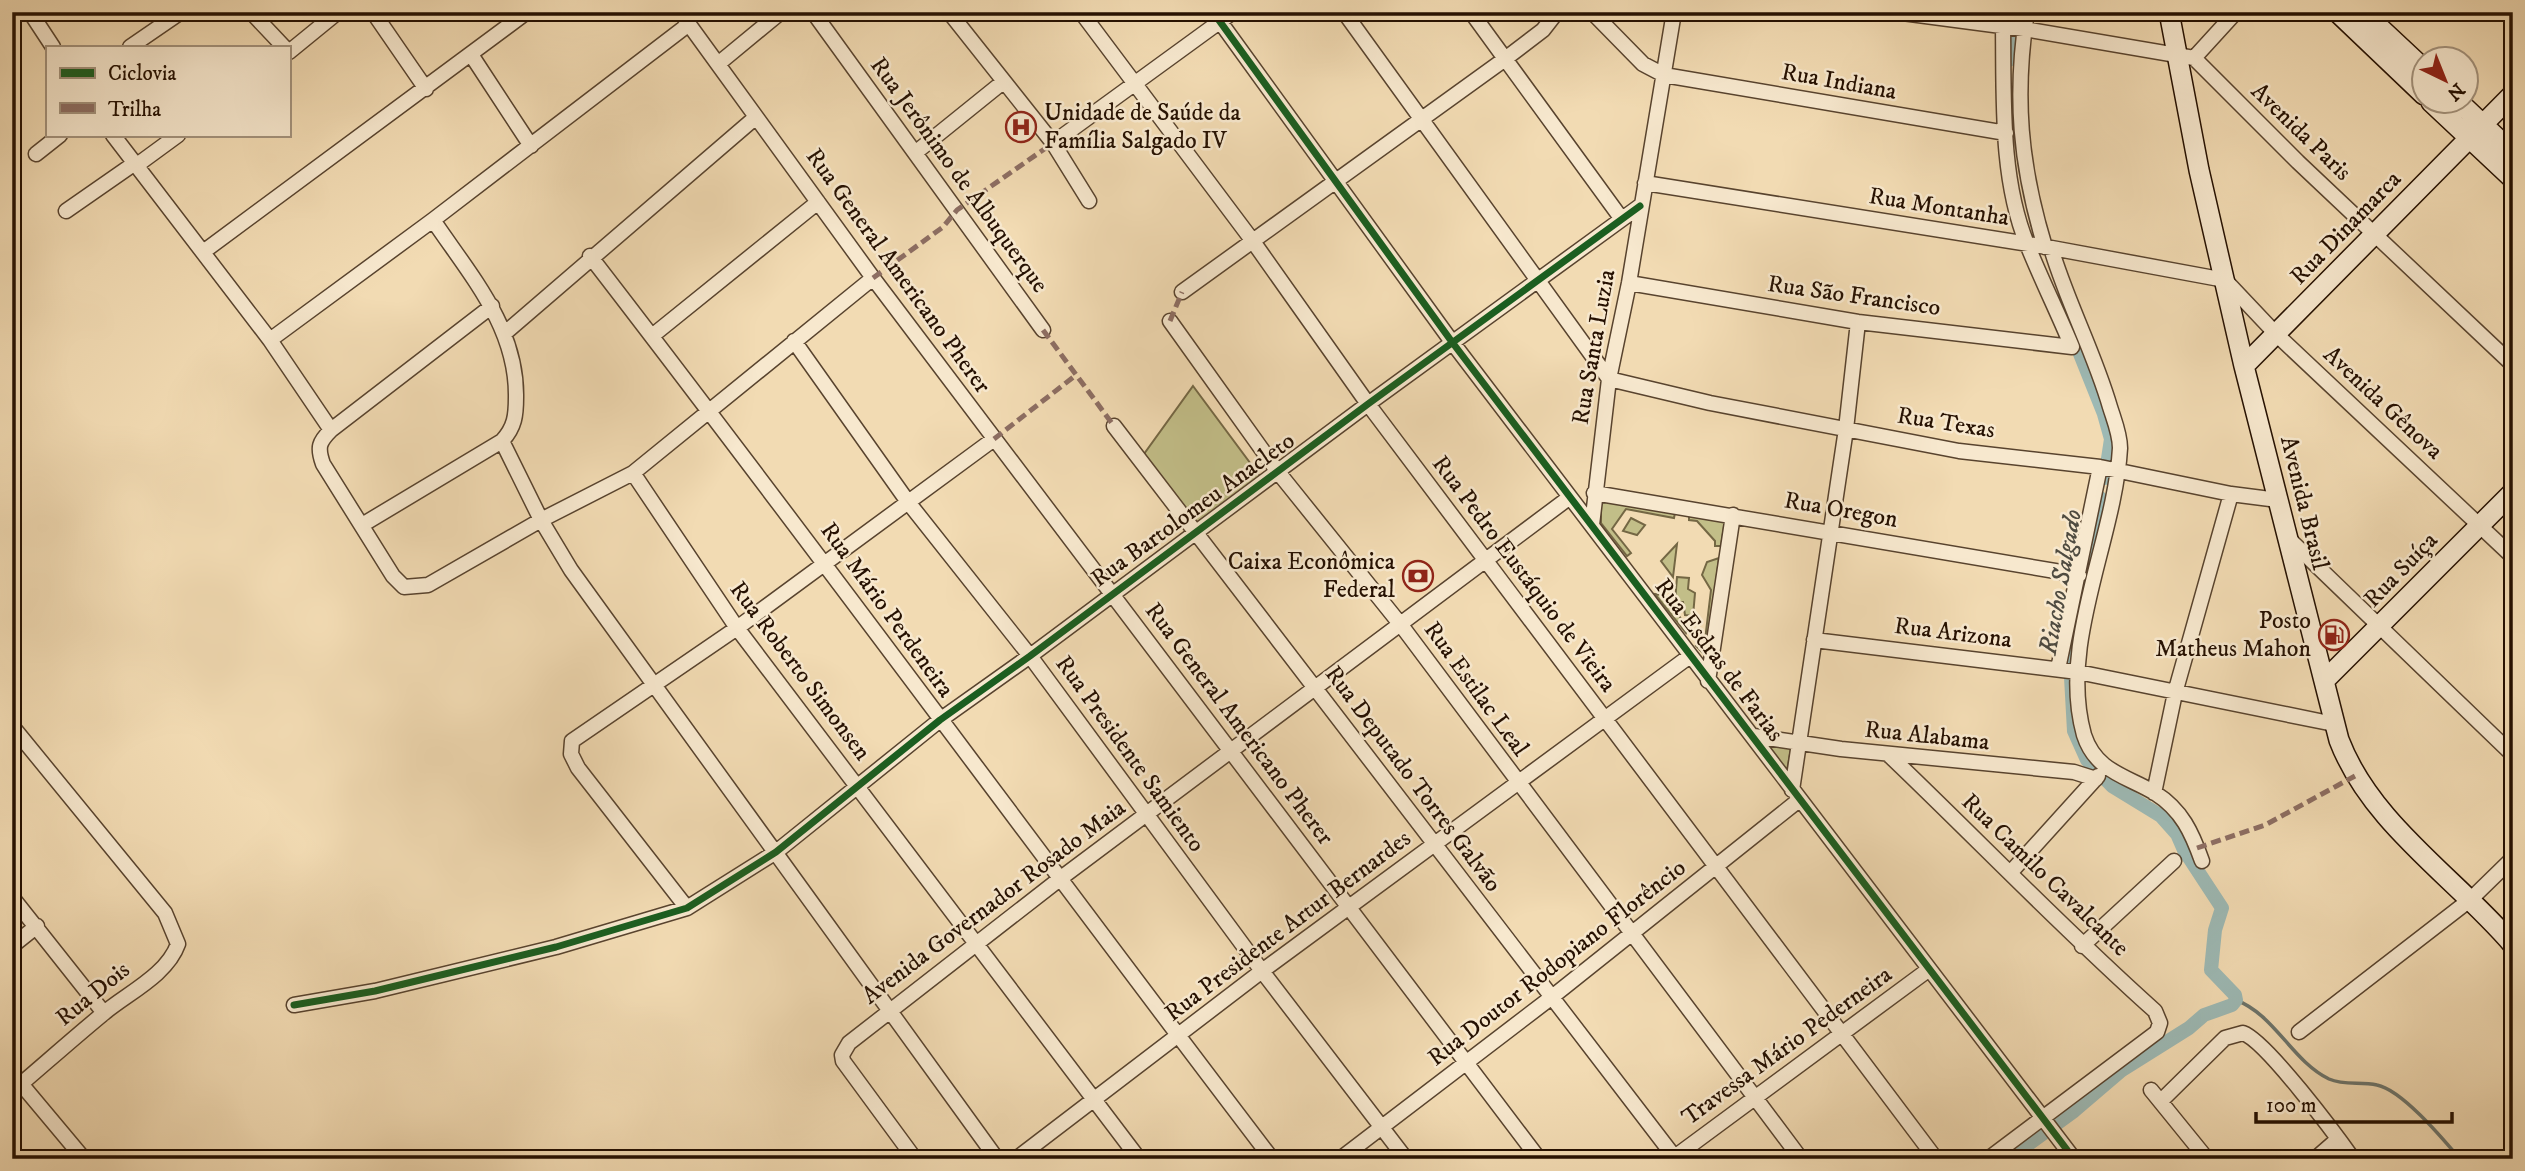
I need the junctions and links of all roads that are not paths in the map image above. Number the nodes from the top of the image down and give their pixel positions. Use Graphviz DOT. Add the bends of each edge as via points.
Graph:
graph roads {
  1 [pos="30,12"];
  2 [pos="181,12"];
  3 [pos="251,12"];
  4 [pos="338,12"];
  5 [pos="373,12"];
  6 [pos="527,12"];
  7 [pos="781,12"];
  8 [pos="813,12"];
  9 [pos="948,12"];
  10 [pos="1082,12"];
  11 [pos="1233,12"];
  12 [pos="1345,12"];
  13 [pos="1471,12"];
  14 [pos="1557,12"];
  15 [pos="1592,12"];
  16 [pos="1674,12"];
  17 [pos="1895,12"];
  18 [pos="2026,12"];
  19 [pos="2169,12"];
  20 [pos="2236,12"];
  21 [pos="2337,12"];
  22 [pos="2363,12"];
  23 [pos="1217,17"];
  24 [pos="684,18"];
  25 [pos="2014,28"];
  26 [pos="52,46"];
  27 [pos="131,46"];
  28 [pos="283,46"];
  29 [pos="290,51"];
  30 [pos="472,56"];
  31 [pos="2185,56"];
  32 [pos="2410,56"];
  33 [pos="1505,59"];
  34 [pos="718,64"];
  35 [pos="1664,75"];
  36 [pos="1003,82"];
  37 [pos="2410,82"];
  38 [pos="1136,85"];
  39 [pos="426,89"];
  40 [pos="2513,94"];
  41 [pos="2453,116"];
  42 [pos="2467,116"];
  43 [pos="756,117"];
  44 [pos="1423,118"];
  45 [pos="2475,130"];
  46 [pos="2006,133"];
  47 [pos="59,136"];
  48 [pos="114,136"];
  49 [pos="177,136"];
  50 [pos="1053,143"];
  51 [pos="531,146"];
  52 [pos="915,153"];
  53 [pos="2513,153"];
  54 [pos="37,154"];
  55 [pos="136,164"];
  56 [pos="2513,179"];
  57 [pos="1336,183"];
  58 [pos="1645,183"];
  59 [pos="1089,201"];
  60 [pos="818,202"];
  61 [pos="1640,206"];
  62 [pos="66,211"];
  63 [pos="1622,218"];
  64 [pos="433,220"];
  65 [pos="2373,233"];
  66 [pos="1252,240"];
  67 [pos="2039,246"];
  68 [pos="203,253"];
  69 [pos="590,256"];
  70 [pos="873,278"];
  71 [pos="1537,280"];
  72 [pos="2225,280"];
  73 [pos="1629,283"];
  74 [pos="1182,292"];
  75 [pos="492,306"];
  76 [pos="1170,321"];
  77 [pos="1858,322"];
  78 [pos="1043,330"];
  79 [pos="505,332"];
  80 [pos="2277,335"];
  81 [pos="652,336"];
  82 [pos="270,340"];
  83 [pos="794,341"];
  84 [pos="1452,342"];
  85 [pos="2513,365"];
  86 [pos="2244,366"];
  87 [pos="1609,379"];
  88 [pos="1368,404"];
  89 [pos="707,412"];
  90 [pos="1114,426"];
  91 [pos="1846,429"];
  92 [pos="331,430"];
  93 [pos="994,439"];
  94 [pos="502,440"];
  95 [pos="2101,467"];
  96 [pos="2117,470"];
  97 [pos="1279,472"];
  98 [pos="633,473"];
  99 [pos="2513,492"];
  100 [pos="1594,493"];
  101 [pos="2231,494"];
  102 [pos="1570,497"];
  103 [pos="2278,500"];
  104 [pos="908,502"];
  105 [pos="1733,515"];
  106 [pos="541,520"];
  107 [pos="2479,524"];
  108 [pos="362,525"];
  109 [pos="1592,525"];
  110 [pos="1831,531"];
  111 [pos="1193,533"];
  112 [pos="2288,538"];
  113 [pos="2513,557"];
  114 [pos="1487,561"];
  115 [pos="826,562"];
  116 [pos="2079,575"];
  117 [pos="1113,593"];
  118 [pos="1401,625"];
  119 [pos="2380,627"];
  120 [pos="737,628"];
  121 [pos="1814,640"];
  122 [pos="1030,656"];
  123 [pos="1690,656"];
  124 [pos="2068,670"];
  125 [pos="1708,681"];
  126 [pos="2324,681"];
  127 [pos="652,685"];
  128 [pos="1315,688"];
  129 [pos="2175,693"];
  130 [pos="1604,719"];
  131 [pos="940,720"];
  132 [pos="2334,724"];
  133 [pos="12,726"];
  134 [pos="1754,736"];
  135 [pos="1799,743"];
  136 [pos="1231,751"];
  137 [pos="1889,755"];
  138 [pos="2513,755"];
  139 [pos="1516,782"];
  140 [pos="857,786"];
  141 [pos="2154,793"];
  142 [pos="1796,795"];
  143 [pos="1146,814"];
  144 [pos="1434,846"];
  145 [pos="775,852"];
  146 [pos="2513,858"];
  147 [pos="2174,861"];
  148 [pos="2202,861"];
  149 [pos="1717,868"];
  150 [pos="2011,872"];
  151 [pos="1061,878"];
  152 [pos="12,897"];
  153 [pos="2471,899"];
  154 [pos="687,908"];
  155 [pos="1349,909"];
  156 [pos="37,926"];
  157 [pos="1632,932"];
  158 [pos="976,944"];
  159 [pos="2513,944"];
  160 [pos="12,946"];
  161 [pos="2082,946"];
  162 [pos="1928,970"];
  163 [pos="1262,971"];
  164 [pos="1552,998"];
  165 [pos="294,1005"];
  166 [pos="890,1008"];
  167 [pos="104,1013"];
  168 [pos="1842,1032"];
  169 [pos="2298,1032"];
  170 [pos="1178,1036"];
  171 [pos="1465,1062"];
  172 [pos="17,1078"];
  173 [pos="2151,1090"];
  174 [pos="1755,1096"];
  175 [pos="1093,1101"];
  176 [pos="2161,1101"];
  177 [pos="2047,1122"];
  178 [pos="1381,1126"];
  179 [pos="2339,1139"];
  180 [pos="1674,1158"];
  181 [pos="84,1159"];
  182 [pos="915,1159"];
  183 [pos="997,1159"];
  184 [pos="1016,1159"];
  185 [pos="1139,1159"];
  186 [pos="1272,1159"];
  187 [pos="1340,1159"];
  188 [pos="1406,1159"];
  189 [pos="1539,1159"];
  190 [pos="1801,1159"];
  191 [pos="1936,1159"];
  192 [pos="1987,1159"];
  193 [pos="2074,1159"];
  194 [pos="2207,1159"];
  195 [pos="2315,1159"];
  196 [pos="2353,1159"];
  1 -- 26 [label="street"];
  2 -- 27 [label="street"];
  3 -- 28 [label="street"];
  4 -- 29 [label="street"];
  5 -- 39 [label="street"];
  6 -- 30 [label="street"];
  7 -- 34 [label="street"];
  8 -- 52 [label="street, Rua Jerônimo de Albuquerque"];
  9 -- 36 [label="street"];
  10 -- 38 [label="street, Rua Pedro Eustáquio de Vieira"];
  11 -- 23 [label="street"];
  12 -- 44 [label="street"];
  13 -- 33 [label="street"];
  14 -- 33 [label="street" via="1543,30"];
  15 -- 35 [label="street" via="1643,64"];
  16 -- 35 [label="street, Rua Santa Luzia"];
  17 -- 25 [label="street"];
  18 -- 25 [label="street"];
  19 -- 31 [label="street, Avenida Brasil"];
  20 -- 31 [label="street"];
  21 -- 37 [label="street"];
  22 -- 32 [label="street"];
  23 -- 38 [label="street"];
  23 -- 57 [label="street, Rua Esdras de Farias"];
  24 -- 34 [label="street, Rua General Americano Pherer"];
  24 -- 51 [label="street"];
  25 -- 31 [label="street"];
  25 -- 46 [label="street"];
  25 -- 67 [label="street" via="2022,151"];
  30 -- 39 [label="street"];
  30 -- 51 [label="street"];
  31 -- 65 [label="street, Avenida Paris"];
  31 -- 72 [label="street, Avenida Brasil"];
  33 -- 44 [label="street"];
  33 -- 63 [label="street"];
  34 -- 43 [label="street, Rua General Americano Pherer"];
  35 -- 46 [label="street, Rua Indiana"];
  35 -- 58 [label="street, Rua Santa Luzia"];
  36 -- 50 [label="street"];
  36 -- 52 [label="street"];
  38 -- 50 [label="street"];
  38 -- 66 [label="street, Rua Pedro Eustáquio de Vieira"];
  39 -- 68 [label="street"];
  40 -- 45 [label="street, Rua Dinamarca"];
  41 -- 45 [label="street"];
  42 -- 45 [label="street"];
  43 -- 60 [label="street, Rua General Americano Pherer"];
  43 -- 69 [label="street"];
  44 -- 57 [label="street"];
  44 -- 71 [label="street"];
  45 -- 53 [label="street"];
  45 -- 56 [label="street"];
  45 -- 65 [label="street, Rua Dinamarca"];
  46 -- 67 [label="street" via="2012,188"];
  47 -- 54 [label="street"];
  48 -- 55 [label="street"];
  49 -- 55 [label="street"];
  50 -- 59 [label="street"];
  51 -- 64 [label="street"];
  52 -- 78 [label="street, Rua Jerônimo de Albuquerque"];
  55 -- 62 [label="street"];
  55 -- 68 [label="street"];
  57 -- 66 [label="street"];
  57 -- 84 [label="street, Rua Esdras de Farias"];
  58 -- 61 [label="street, Rua Santa Luzia"];
  58 -- 67 [label="street, Rua Montanha"];
  60 -- 70 [label="street, Rua General Americano Pherer"];
  60 -- 81 [label="street"];
  61 -- 63 [label="street, Rua Bartolomeu Anacleto"];
  61 -- 73 [label="street, Rua Santa Luzia"];
  63 -- 71 [label="street, Rua Bartolomeu Anacleto"];
  64 -- 75 [label="street"];
  64 -- 82 [label="street"];
  65 -- 80 [label="street, Rua Dinamarca"];
  65 -- 85 [label="street, Avenida Paris"];
  66 -- 74 [label="street"];
  66 -- 88 [label="street, Rua Pedro Eustáquio de Vieira"];
  67 -- 72 [label="street, Rua Montanha"];
  67 -- 77 [label="street, Rua São Francisco" via="2072,347"];
  67 -- 96 [label="street" via="2067,297 2101,378 2116,424"];
  68 -- 82 [label="street"];
  69 -- 79 [label="street"];
  69 -- 81 [label="street, Rua Mário Perdeneira"];
  70 -- 83 [label="street"];
  70 -- 93 [label="street, Rua General Americano Pherer"];
  71 -- 84 [label="street, Rua Bartolomeu Anacleto"];
  71 -- 87 [label="street"];
  72 -- 80 [label="street, Avenida Gênova"];
  72 -- 86 [label="street, Avenida Brasil"];
  73 -- 77 [label="street, Rua São Francisco"];
  73 -- 87 [label="street, Rua Santa Luzia"];
  75 -- 79 [label="street"];
  75 -- 92 [label="street"];
  76 -- 97 [label="street, Rua Estilac Leal"];
  77 -- 91 [label="street"];
  79 -- 94 [label="street" via="513,363 516,414 511,432"];
  80 -- 86 [label="street, Rua Dinamarca"];
  80 -- 107 [label="street, Avenida Gênova"];
  81 -- 89 [label="street, Rua Mário Perdeneira"];
  82 -- 92 [label="street"];
  83 -- 89 [label="street"];
  83 -- 104 [label="street, Rua Presidente Samiento"];
  84 -- 88 [label="street, Rua Bartolomeu Anacleto"];
  84 -- 102 [label="street, Rua Esdras de Farias"];
  86 -- 103 [label="street, Avenida Brasil"];
  87 -- 91 [label="street, Rua Texas"];
  87 -- 100 [label="street, Rua Santa Luzia"];
  88 -- 97 [label="street, Rua Bartolomeu Anacleto"];
  88 -- 114 [label="street, Rua Pedro Eustáquio de Vieira"];
  89 -- 98 [label="street"];
  89 -- 115 [label="street, Rua Mário Perdeneira"];
  90 -- 111 [label="street, Rua Deputado Torres Galvão"];
  91 -- 95 [label="street, Rua Texas" via="1959,451"];
  91 -- 110 [label="street"];
  92 -- 108 [label="street" via="318,450"];
  93 -- 104 [label="street"];
  93 -- 117 [label="street, Rua General Americano Pherer"];
  94 -- 106 [label="street"];
  94 -- 108 [label="street"];
  95 -- 96 [label="street, Rua Texas"];
  95 -- 116 [label="street"];
  96 -- 101 [label="street, Rua Texas"];
  96 -- 124 [label="street" via="2085,621"];
  97 -- 111 [label="street, Rua Bartolomeu Anacleto"];
  97 -- 118 [label="street, Rua Estilac Leal"];
  98 -- 106 [label="street"];
  98 -- 120 [label="street, Rua Roberto Simonsen"];
  99 -- 107 [label="street, Rua Suíça"];
  100 -- 105 [label="street, Rua Oregon"];
  100 -- 109 [label="street, Rua Santa Luzia"];
  101 -- 103 [label="street, Rua Texas"];
  101 -- 129 [label="street"];
  102 -- 109 [label="street, Rua Esdras de Farias"];
  102 -- 114 [label="street, Avenida Governador Rosado Maia"];
  103 -- 112 [label="street, Avenida Brasil"];
  104 -- 115 [label="street"];
  104 -- 122 [label="street, Rua Presidente Samiento"];
  105 -- 110 [label="street, Rua Oregon"];
  105 -- 125 [label="street"];
  106 -- 108 [label="street" via="428,585 404,587"];
  106 -- 127 [label="street"];
  107 -- 113 [label="street, Avenida Gênova"];
  107 -- 119 [label="street, Rua Suíça"];
  109 -- 123 [label="street, Rua Esdras de Farias"];
  110 -- 116 [label="street, Rua Oregon"];
  110 -- 121 [label="street"];
  111 -- 117 [label="street, Rua Bartolomeu Anacleto"];
  111 -- 128 [label="street, Rua Deputado Torres Galvão"];
  112 -- 119 [label="street"];
  112 -- 126 [label="street, Avenida Brasil"];
  114 -- 118 [label="street, Avenida Governador Rosado Maia"];
  114 -- 130 [label="street, Rua Pedro Eustáquio de Vieira"];
  115 -- 120 [label="street"];
  115 -- 131 [label="street, Rua Mário Perdeneira"];
  116 -- 124 [label="street"];
  117 -- 122 [label="street, Rua Bartolomeu Anacleto"];
  117 -- 136 [label="street, Rua General Americano Pherer"];
  118 -- 128 [label="street, Avenida Governador Rosado Maia"];
  118 -- 139 [label="street, Rua Estilac Leal"];
  119 -- 126 [label="street, Rua Suíça"];
  119 -- 138 [label="street"];
  120 -- 127 [label="street"];
  120 -- 140 [label="street, Rua Roberto Simonsen"];
  121 -- 124 [label="street, Rua Arizona"];
  121 -- 135 [label="street"];
  122 -- 131 [label="street, Rua Bartolomeu Anacleto"];
  122 -- 143 [label="street, Rua Presidente Samiento"];
  123 -- 125 [label="street, Rua Esdras de Farias"];
  123 -- 130 [label="street, Rua Presidente Artur Bernardes"];
  124 -- 129 [label="street, Rua Arizona"];
  124 -- 141 [label="street" via="2091,750 2118,776"];
  125 -- 134 [label="street, Rua Esdras de Farias"];
  126 -- 132 [label="street, Avenida Brasil"];
  127 -- 145 [label="street"];
  127 -- 154 [label="street" via="578,735 570,747 578,768"];
  128 -- 136 [label="street, Avenida Governador Rosado Maia"];
  128 -- 144 [label="street, Rua Deputado Torres Galvão"];
  129 -- 132 [label="street, Rua Arizona"];
  129 -- 141 [label="street"];
  130 -- 139 [label="street, Rua Presidente Artur Bernardes"];
  130 -- 149 [label="street, Rua Pedro Eustáquio de Vieira"];
  131 -- 140 [label="street, Rua Bartolomeu Anacleto"];
  131 -- 151 [label="street, Rua Mário Perdeneira"];
  132 -- 153 [label="street, Avenida Brasil" via="2355,776 2371,797"];
  133 -- 167 [label="street, Rua Dois" via="165,913 178,944 163,968"];
  134 -- 135 [label="street, Rua Alabama"];
  134 -- 142 [label="street, Rua Esdras de Farias"];
  135 -- 137 [label="street, Rua Alabama"];
  135 -- 142 [label="street"];
  136 -- 143 [label="street, Avenida Governador Rosado Maia"];
  136 -- 155 [label="street, Rua General Americano Pherer"];
  137 -- 150 [label="street, Rua Camilo Cavalcante"];
  137 -- 150 [label="street, Rua Alabama" via="2097,777"];
  139 -- 144 [label="street, Rua Presidente Artur Bernardes"];
  139 -- 157 [label="street, Rua Estilac Leal"];
  140 -- 145 [label="street, Rua Bartolomeu Anacleto"];
  140 -- 158 [label="street, Rua Roberto Simonsen"];
  141 -- 148 [label="street" via="2173,807 2190,829"];
  142 -- 149 [label="street, Rua Doutor Rodopiano Florêncio"];
  142 -- 162 [label="street, Rua Esdras de Farias"];
  143 -- 151 [label="street, Avenida Governador Rosado Maia"];
  143 -- 163 [label="street, Rua Presidente Samiento"];
  144 -- 155 [label="street, Rua Presidente Artur Bernardes"];
  144 -- 164 [label="street, Rua Deputado Torres Galvão"];
  145 -- 154 [label="street, Rua Bartolomeu Anacleto"];
  145 -- 166 [label="street"];
  146 -- 153 [label="street"];
  147 -- 161 [label="street"];
  149 -- 157 [label="street, Rua Doutor Rodopiano Florêncio"];
  149 -- 168 [label="street, Rua Pedro Eustáquio de Vieira"];
  150 -- 161 [label="street, Rua Camilo Cavalcante"];
  151 -- 158 [label="street, Avenida Governador Rosado Maia"];
  151 -- 170 [label="street, Rua Mário Perdeneira"];
  152 -- 156 [label="street"];
  153 -- 159 [label="street, Avenida Brasil"];
  153 -- 169 [label="street"];
  154 -- 165 [label="street, Rua Bartolomeu Anacleto" via="544,950 375,991"];
  155 -- 163 [label="street, Rua Presidente Artur Bernardes"];
  155 -- 171 [label="street, Rua General Americano Pherer"];
  156 -- 160 [label="street"];
  156 -- 167 [label="street"];
  157 -- 164 [label="street, Rua Doutor Rodopiano Florêncio"];
  157 -- 174 [label="street, Rua Estilac Leal"];
  158 -- 166 [label="street, Avenida Governador Rosado Maia"];
  158 -- 175 [label="street, Rua Roberto Simonsen"];
  161 -- 177 [label="street, Rua Camilo Cavalcante" via="2155,1011 2160,1023 2157,1032"];
  162 -- 168 [label="street, Travessa Mário Pederneira"];
  162 -- 177 [label="street, Rua Esdras de Farias"];
  163 -- 170 [label="street, Rua Presidente Artur Bernardes"];
  163 -- 178 [label="street, Rua Presidente Samiento"];
  164 -- 171 [label="street, Rua Doutor Rodopiano Florêncio"];
  164 -- 180 [label="street, Rua Deputado Torres Galvão"];
  166 -- 182 [label="street, Avenida Governador Rosado Maia" via="844,1049 843,1061"];
  166 -- 183 [label="street"];
  167 -- 172 [label="street, Rua Dois"];
  168 -- 174 [label="street, Travessa Mário Pederneira"];
  168 -- 191 [label="street, Rua Pedro Eustáquio de Vieira"];
  170 -- 175 [label="street, Rua Presidente Artur Bernardes"];
  170 -- 186 [label="street, Rua Mário Perdeneira"];
  171 -- 178 [label="street, Rua Doutor Rodopiano Florêncio"];
  171 -- 189 [label="street, Rua General Americano Pherer"];
  172 -- 181 [label="street"];
  173 -- 176 [label="street"];
  174 -- 180 [label="street, Travessa Mário Pederneira"];
  174 -- 190 [label="street, Rua Estilac Leal"];
  175 -- 184 [label="street, Rua Presidente Artur Bernardes"];
  175 -- 185 [label="street, Rua Roberto Simonsen"];
  176 -- 179 [label="street" via="2225,1038 2243,1033 2274,1059"];
  176 -- 194 [label="street"];
  177 -- 192 [label="street"];
  177 -- 193 [label="street, Rua Esdras de Farias"];
  178 -- 187 [label="street, Rua Doutor Rodopiano Florêncio"];
  178 -- 188 [label="street, Rua Presidente Samiento"];
  179 -- 195 [label="street"];
  179 -- 196 [label="street"];
}
